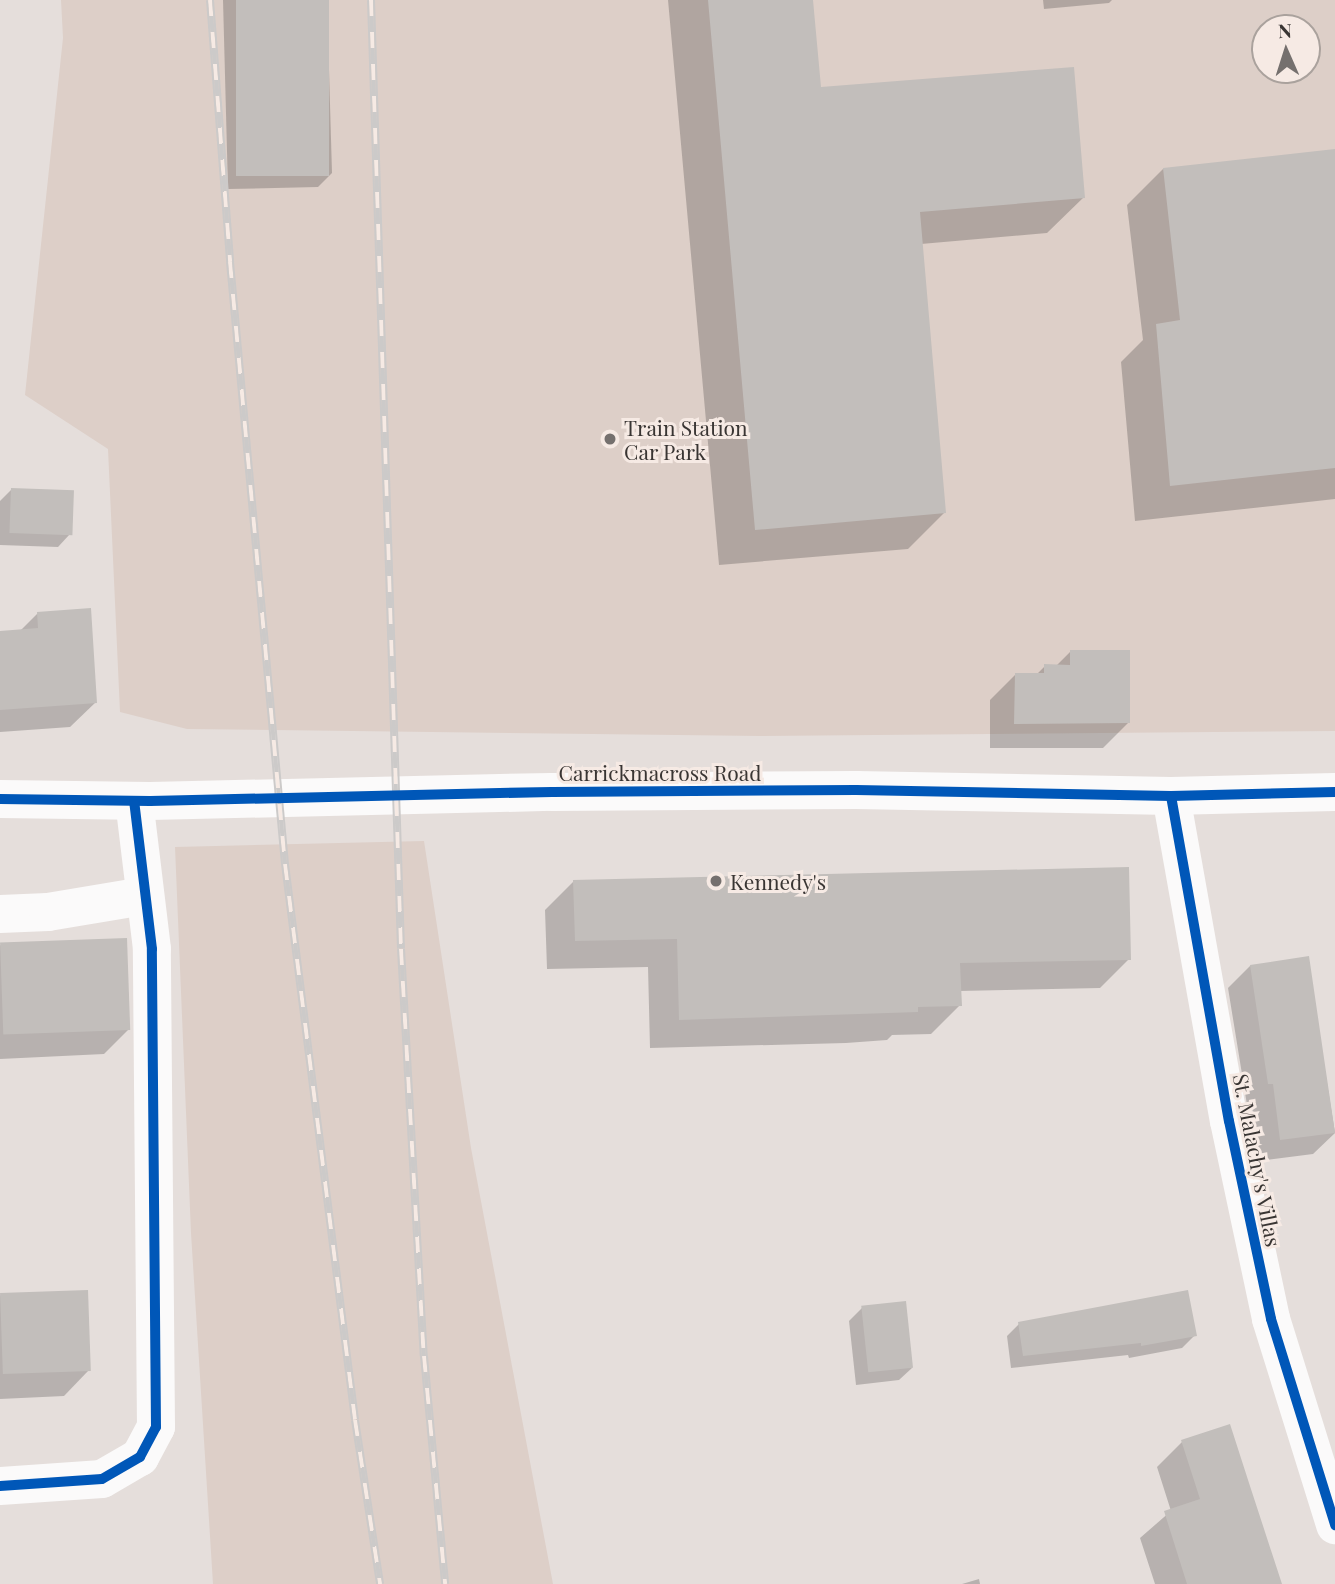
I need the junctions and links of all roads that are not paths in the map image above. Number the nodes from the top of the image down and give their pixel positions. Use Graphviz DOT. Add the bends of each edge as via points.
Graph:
graph roads {
  1 [pos="1335,792"];
  2 [pos="1171,796"];
  3 [pos="0,799"];
  4 [pos="142,801"];
  5 [pos="144,895"];
  6 [pos="0,914"];
  7 [pos="0,1486"];
  8 [pos="1335,1525"];
  1 -- 2 [label="street, Carrickmacross Road"];
  2 -- 4 [label="street, Carrickmacross Road" via="856,790"];
  2 -- 8 [label="street, St. Malachy's Villas" via="1228,1121 1271,1319"];
  3 -- 4 [label="street, Carrickmacross Road"];
  4 -- 5 [label="street"];
  5 -- 6 [label="street" via="48,912"];
  5 -- 7 [label="street" via="152,949 156,1427 140,1457 102,1479"];
}
